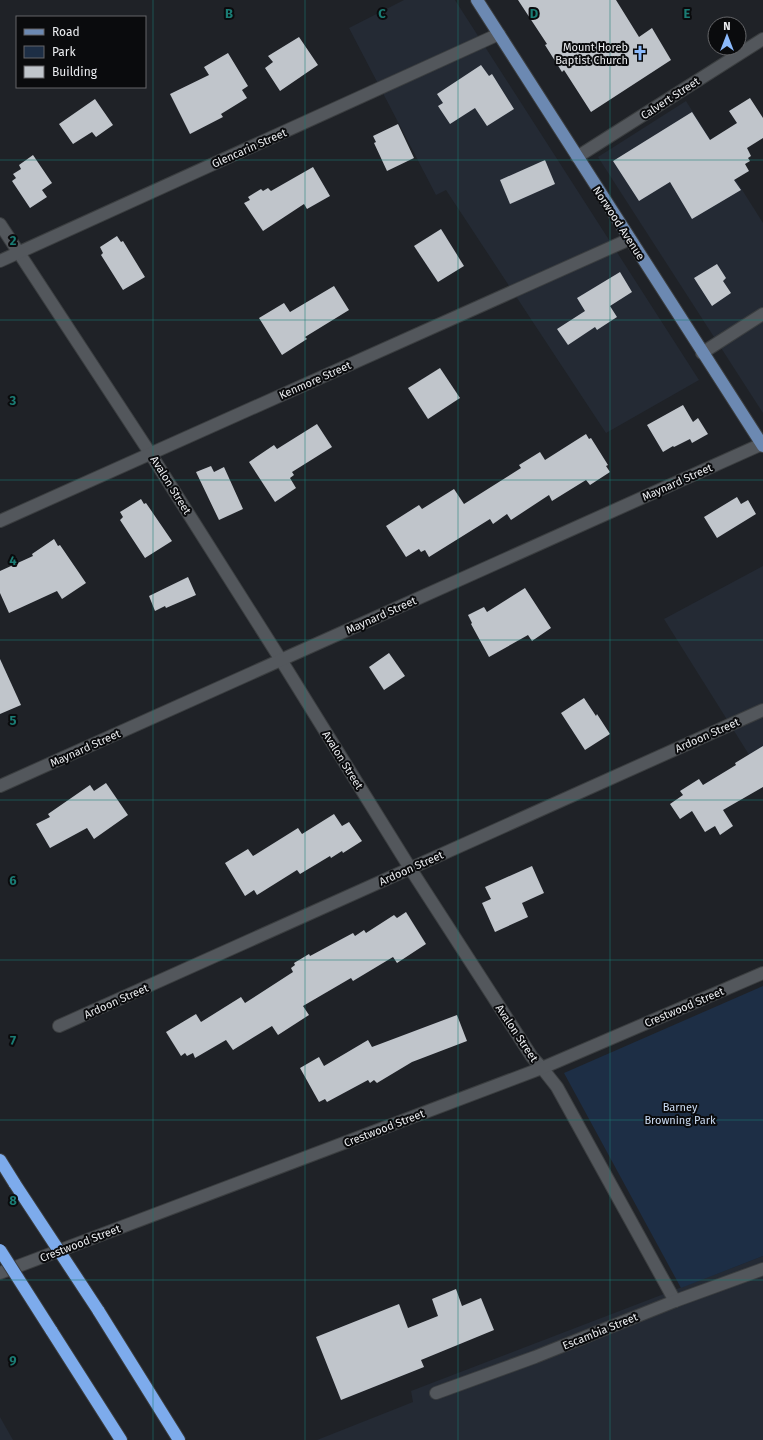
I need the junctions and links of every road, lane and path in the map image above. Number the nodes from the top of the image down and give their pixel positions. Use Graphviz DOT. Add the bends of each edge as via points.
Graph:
graph roads {
  1 [pos="477,0"];
  2 [pos="498,34"];
  3 [pos="763,38"];
  4 [pos="577,157"];
  5 [pos="0,224"];
  6 [pos="630,239"];
  7 [pos="18,253"];
  8 [pos="0,261"];
  9 [pos="763,314"];
  10 [pos="702,353"];
  11 [pos="762,445"];
  12 [pos="150,453"];
  13 [pos="0,521"];
  14 [pos="281,660"];
  15 [pos="763,710"];
  16 [pos="0,786"];
  17 [pos="410,868"];
  18 [pos="763,973"];
  19 [pos="59,1026"];
  20 [pos="542,1068"];
  21 [pos="0,1160"];
  22 [pos="0,1250"];
  23 [pos="763,1269"];
  24 [pos="0,1273"];
  25 [pos="675,1301"];
  26 [pos="436,1393"];
  27 [pos="121,1440"];
  28 [pos="180,1440"];
  1 -- 2 [label="main road, Norwood Avenue"];
  2 -- 4 [label="main road, Norwood Avenue"];
  2 -- 7 [label="street, Glencarin Street"];
  3 -- 4 [label="street, Calvert Street"];
  4 -- 6 [label="main road, Norwood Avenue"];
  5 -- 7 [label="street, Avalon Street"];
  6 -- 10 [label="main road, Norwood Avenue"];
  6 -- 12 [label="street, Kenmore Street"];
  7 -- 8 [label="street, Glencarin Street"];
  7 -- 12 [label="street, Avalon Street"];
  9 -- 10 [label="street"];
  10 -- 11 [label="main road, Norwood Avenue"];
  11 -- 14 [label="street, Maynard Street"];
  12 -- 13 [label="street, Kenmore Street"];
  12 -- 14 [label="street, Avalon Street"];
  14 -- 16 [label="street, Maynard Street"];
  14 -- 17 [label="street, Avalon Street"];
  15 -- 17 [label="street, Ardoon Street"];
  17 -- 19 [label="street, Ardoon Street"];
  17 -- 20 [label="street, Avalon Street" via="532,1057"];
  18 -- 20 [label="street, Crestwood Street"];
  20 -- 24 [label="street, Crestwood Street"];
  20 -- 25 [label="street, Avalon Street" via="557,1087"];
  21 -- 28 [label="highway, bridge"];
  22 -- 27 [label="highway, bridge"];
  23 -- 25 [label="street, Escambia Street"];
  25 -- 26 [label="street, Escambia Street"];
}
